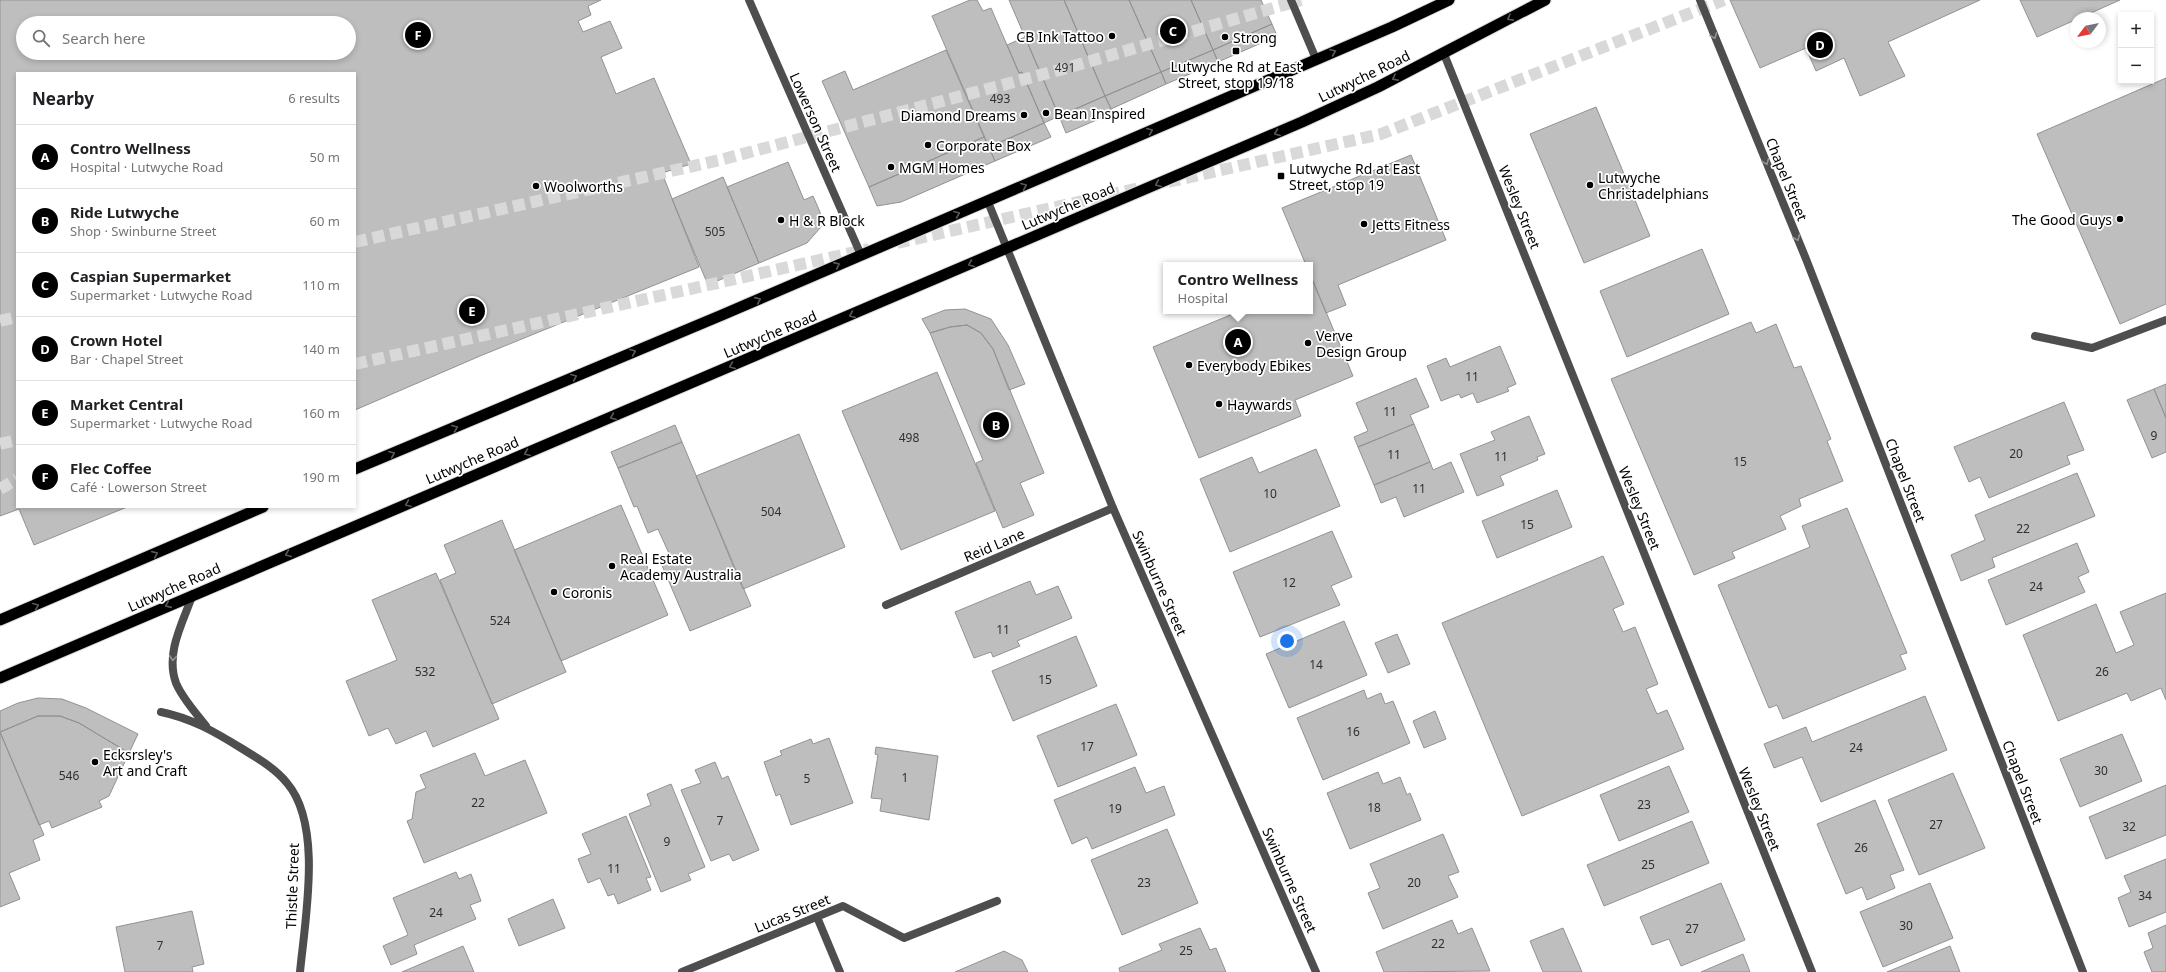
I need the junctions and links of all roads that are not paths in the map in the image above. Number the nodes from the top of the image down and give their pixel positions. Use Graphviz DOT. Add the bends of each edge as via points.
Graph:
graph roads {
  1 [pos="749,0"];
  2 [pos="1291,0"];
  3 [pos="1449,0"];
  4 [pos="1545,0"];
  5 [pos="1700,0"];
  6 [pos="1444,54"];
  7 [pos="1316,59"];
  8 [pos="988,202"];
  9 [pos="1007,248"];
  10 [pos="861,254"];
  11 [pos="2166,320"];
  12 [pos="2035,336"];
  13 [pos="356,469"];
  14 [pos="262,508"];
  15 [pos="1113,508"];
  16 [pos="193,594"];
  17 [pos="886,605"];
  18 [pos="0,620"];
  19 [pos="0,678"];
  20 [pos="161,712"];
  21 [pos="208,729"];
  22 [pos="997,901"];
  23 [pos="817,917"];
  24 [pos="300,972"];
  25 [pos="682,972"];
  26 [pos="840,972"];
  27 [pos="1316,972"];
  28 [pos="1812,972"];
  29 [pos="2083,972"];
  1 -- 10 [label="street, Lowerson Street"];
  2 -- 7 [label="street"];
  7 -- 3 [label="highway, one-way"];
  4 -- 6 [label="highway, Lutwyche Road, one-way"];
  5 -- 29 [label="street, Chapel Street, one-way" via="1806,259"];
  6 -- 9 [label="highway, Lutwyche Road, one-way" via="1302,122"];
  6 -- 28 [label="street, Wesley Street"];
  8 -- 7 [label="highway, one-way"];
  8 -- 9 [label="street, Swinburne Street"];
  10 -- 8 [label="highway, one-way"];
  9 -- 15 [label="street, Swinburne Street"];
  9 -- 16 [label="highway, Lutwyche Road, one-way"];
  13 -- 10 [label="highway, one-way"];
  11 -- 12 [label="street" via="2092,348"];
  18 -- 14 [label="highway, one-way"];
  15 -- 17 [label="street, Reid Lane"];
  15 -- 27 [label="street, Swinburne Street"];
  16 -- 19 [label="highway, Lutwyche Road, one-way"];
  16 -- 21 [label="street, one-way" via="175,642 173,669 179,688"];
  20 -- 21 [label="street, Thistle Street" via="189,719"];
  21 -- 24 [label="street, Thistle Street" via="278,774 293,791 303,810 309,871"];
  22 -- 23 [label="street, Lucas Street" via="904,938 843,906"];
  23 -- 25 [label="street, Lucas Street"];
  23 -- 26 [label="street"];
}
